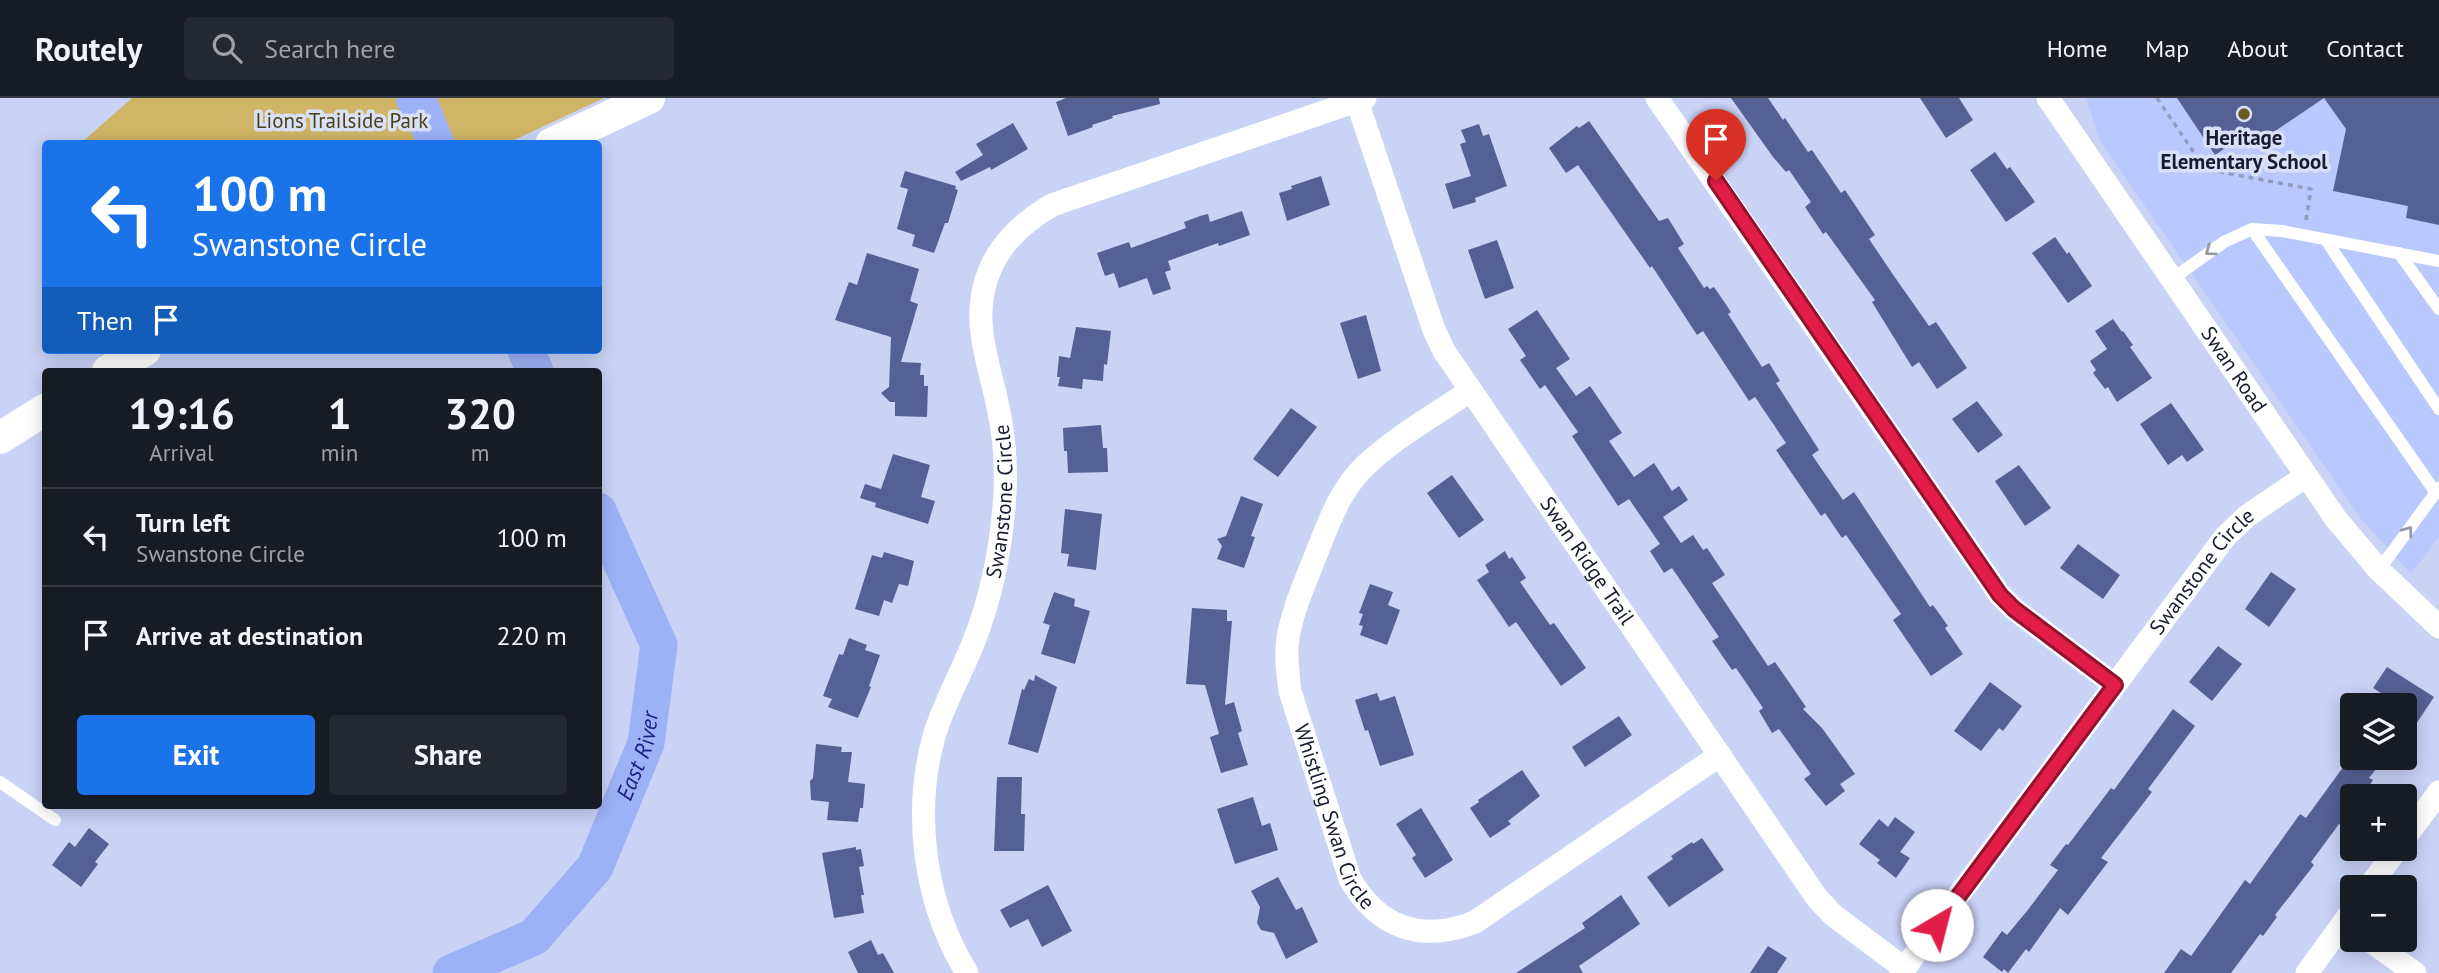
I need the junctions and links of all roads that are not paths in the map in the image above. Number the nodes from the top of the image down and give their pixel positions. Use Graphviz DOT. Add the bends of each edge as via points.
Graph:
graph roads {
  1 [pos="649,98"];
  2 [pos="1657,98"];
  3 [pos="2048,98"];
  4 [pos="1359,99"];
  5 [pos="560,140"];
  6 [pos="2252,229"];
  7 [pos="2326,240"];
  8 [pos="2399,253"];
  9 [pos="2439,261"];
  10 [pos="2172,279"];
  11 [pos="2439,309"];
  12 [pos="1470,391"];
  13 [pos="2439,409"];
  14 [pos="42,412"];
  15 [pos="0,438"];
  16 [pos="2306,475"];
  17 [pos="2437,490"];
  18 [pos="2379,570"];
  19 [pos="2439,627"];
  20 [pos="2115,685"];
  21 [pos="1720,755"];
  22 [pos="0,782"];
  23 [pos="2439,792"];
  24 [pos="55,820"];
  25 [pos="2417,822"];
  26 [pos="2340,931"];
  27 [pos="2386,952"];
  28 [pos="1903,971"];
  29 [pos="967,973"];
  30 [pos="2307,973"];
  31 [pos="2415,973"];
  1 -- 5 [label="main road"];
  2 -- 20 [label="street" via="2000,595"];
  3 -- 10 [label="street, Swan Road"];
  4 -- 12 [label="street, Swan Ridge Trail" via="1434,330"];
  4 -- 29 [label="street, Swanstone Circle" via="1052,205 1015,231 993,262 980,312 1004,453 998,557 988,600 935,734 923,821 934,895"];
  6 -- 7 [label="lane"];
  6 -- 10 [label="lane, one-way" via="2224,242"];
  6 -- 17 [label="lane"];
  7 -- 8 [label="lane"];
  7 -- 13 [label="lane"];
  8 -- 9 [label="lane"];
  8 -- 11 [label="lane"];
  10 -- 16 [label="street, Swan Road"];
  12 -- 21 [label="street, Swan Ridge Trail"];
  12 -- 21 [label="street, Whistling Swan Circle" via="1385,449 1348,485 1293,614 1288,639 1290,691 1359,895 1402,927 1438,932 1475,922"];
  14 -- 15 [label="main road"];
  16 -- 18 [label="street, Swan Road"];
  16 -- 20 [label="street, Swanstone Circle" via="2236,525"];
  18 -- 17 [label="lane, one-way"];
  18 -- 19 [label="street, Swan Road"];
  20 -- 28 [label="street, Swanstone Circle"];
  21 -- 28 [label="street, Swan Ridge Trail" via="1817,898"];
  22 -- 24 [label="lane"];
  23 -- 25 [label="street"];
  26 -- 30 [label="street"];
  27 -- 31 [label="street"];
}
